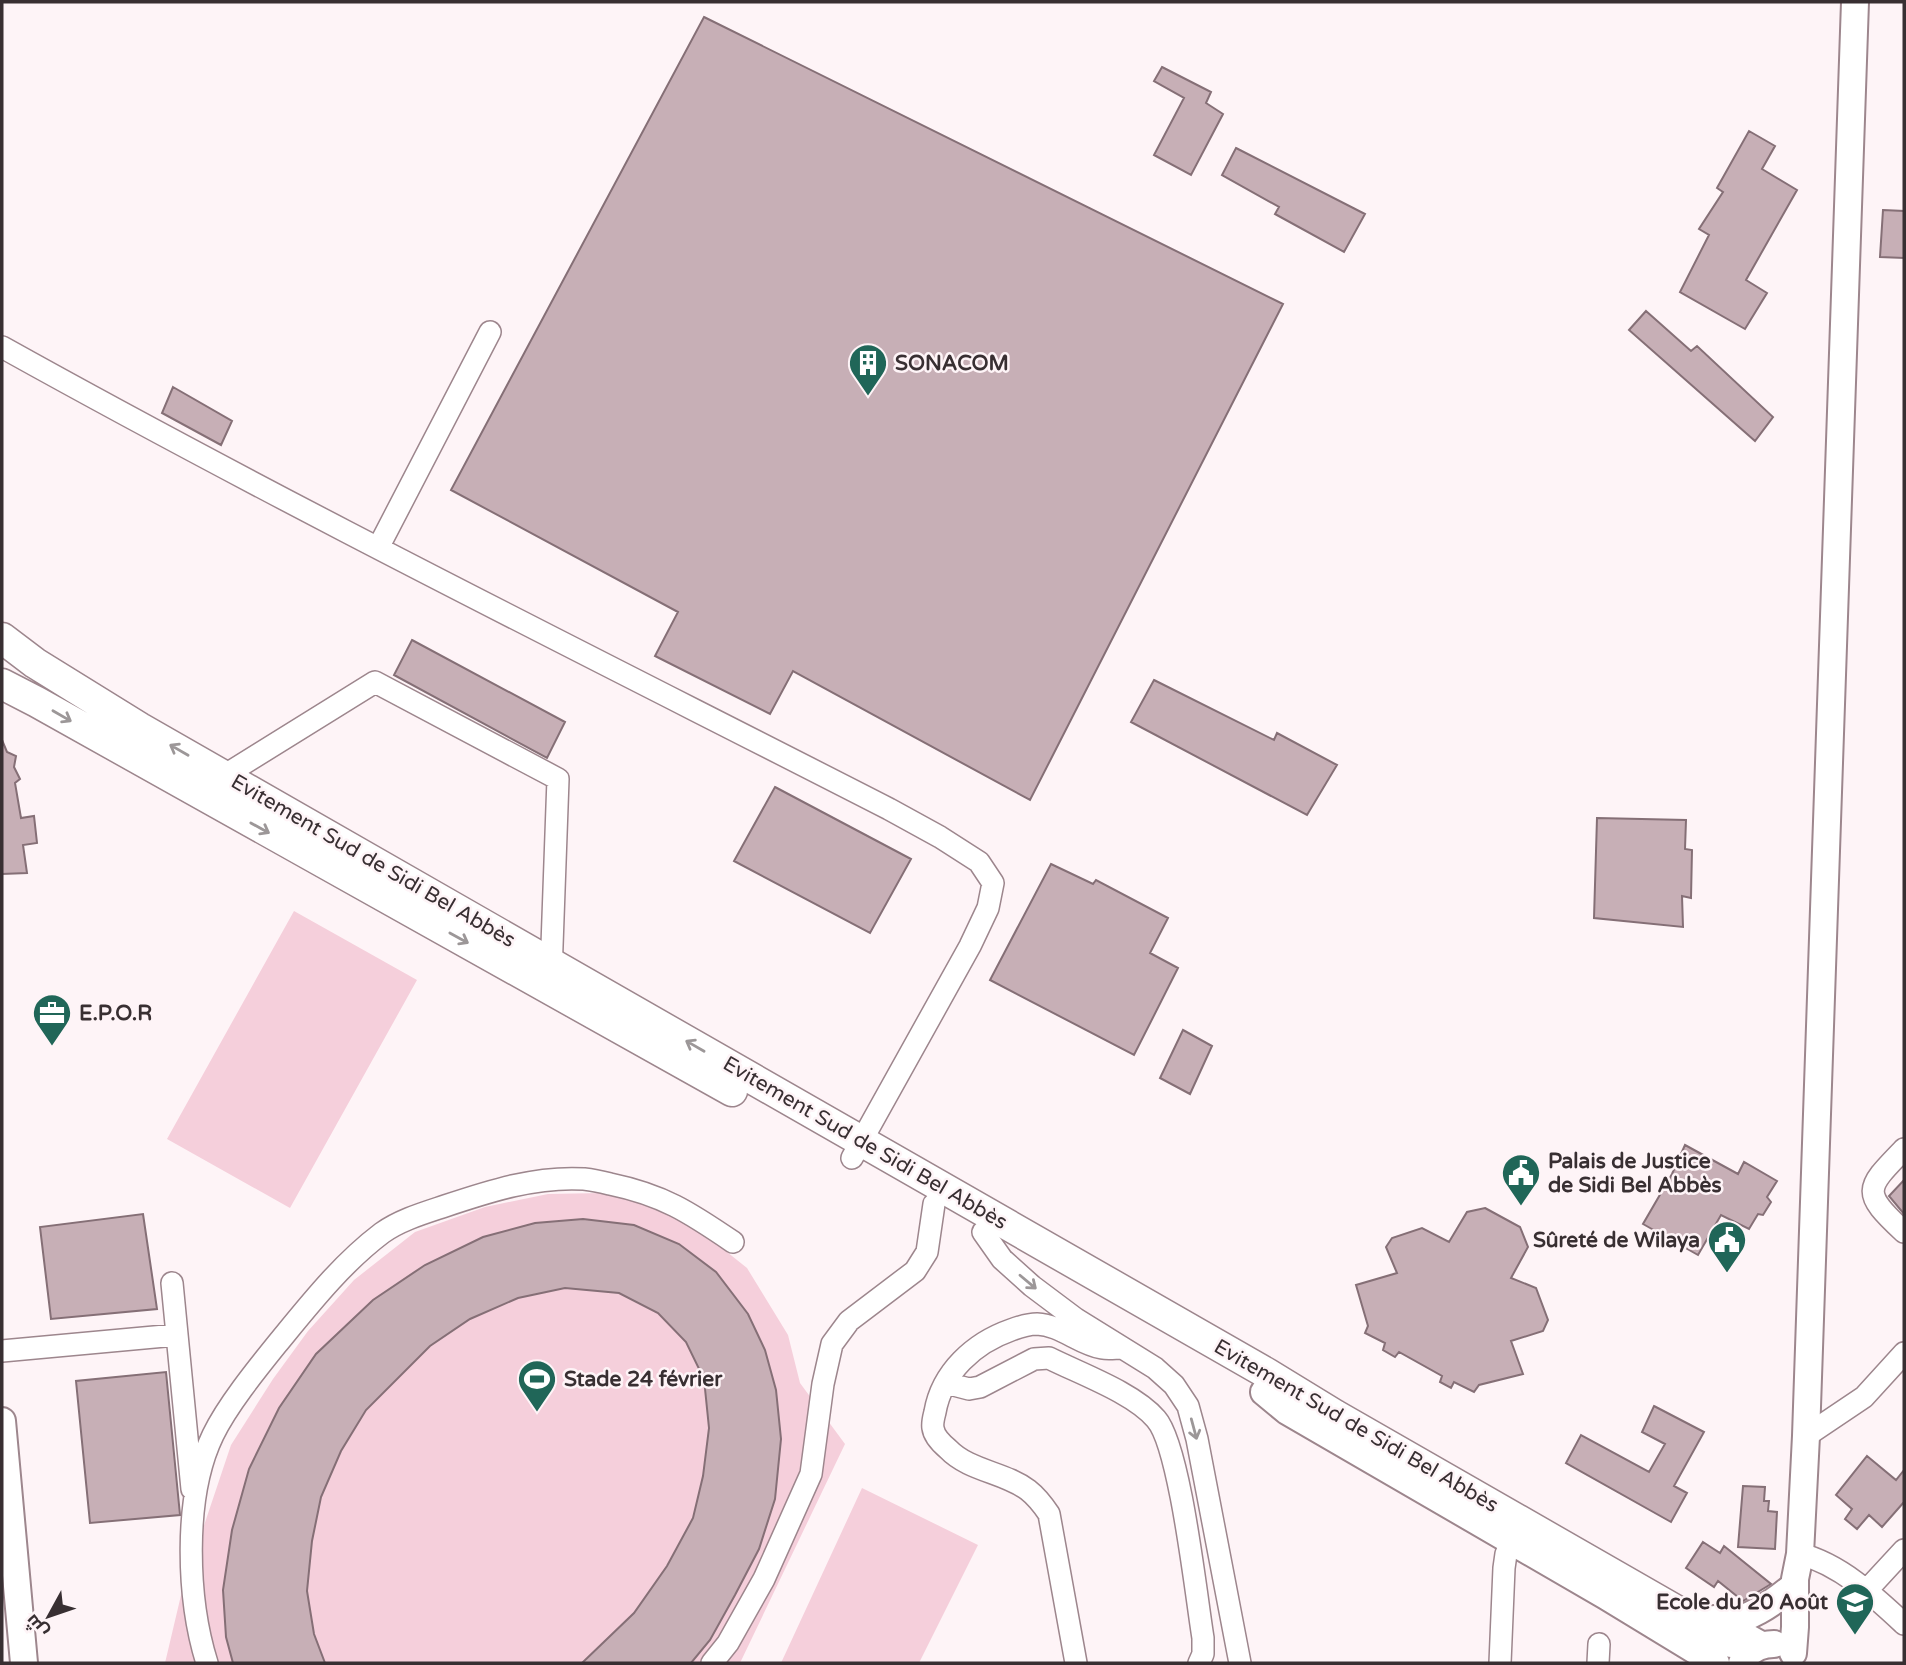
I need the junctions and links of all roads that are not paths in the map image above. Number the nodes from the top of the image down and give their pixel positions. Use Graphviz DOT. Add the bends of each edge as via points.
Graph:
graph roads {
  1 [pos="1855,2"];
  2 [pos="490,332"];
  3 [pos="2,347"];
  4 [pos="378,548"];
  5 [pos="2,638"];
  6 [pos="2,684"];
  7 [pos="223,776"];
  8 [pos="199,793"];
  9 [pos="551,977"];
  10 [pos="857,1149"];
  11 [pos="1904,1149"];
  12 [pos="962,1213"];
  13 [pos="1904,1232"];
  14 [pos="733,1242"];
  15 [pos="172,1283"];
  16 [pos="176,1335"];
  17 [pos="1123,1348"];
  18 [pos="2,1351"];
  19 [pos="1904,1353"];
  20 [pos="946,1383"];
  21 [pos="1266,1383"];
  22 [pos="2,1421"];
  23 [pos="1806,1436"];
  24 [pos="194,1514"];
  25 [pos="6,1520"];
  26 [pos="1511,1542"];
  27 [pos="1904,1550"];
  28 [pos="1800,1571"];
  29 [pos="1867,1590"];
  30 [pos="1904,1624"];
  31 [pos="1764,1645"];
  32 [pos="1727,1649"];
  33 [pos="1796,1658"];
  34 [pos="24,1663"];
  35 [pos="207,1663"];
  36 [pos="712,1663"];
  37 [pos="1076,1663"];
  38 [pos="1199,1663"];
  39 [pos="1240,1663"];
  40 [pos="1500,1663"];
  1 -- 23 [label="main road"];
  2 -- 4 [label="street"];
  3 -- 4 [label="street"];
  4 -- 10 [label="street" via="889,809 979,862 993,883 988,908"];
  7 -- 5 [label="highway, Evitement Sud de Sidi Bel Abbès, one-way" via="79,691"];
  6 -- 8 [label="highway, Evitement Sud de Sidi Bel Abbès, one-way"];
  7 -- 8 [label="street"];
  7 -- 9 [label="highway, Evitement Sud de Sidi Bel Abbès"];
  7 -- 9 [label="street" via="375,682 558,779"];
  8 -- 9 [label="highway, Evitement Sud de Sidi Bel Abbès, one-way"];
  9 -- 10 [label="highway, Evitement Sud de Sidi Bel Abbès"];
  10 -- 12 [label="highway, Evitement Sud de Sidi Bel Abbès"];
  11 -- 13 [label="street" via="1877,1176 1873,1188 1879,1209"];
  12 -- 17 [label="street, one-way" via="1032,1286"];
  12 -- 21 [label="highway, Evitement Sud de Sidi Bel Abbès"];
  12 -- 36 [label="street" via="915,1271 849,1321 832,1344 811,1474 764,1579"];
  14 -- 24 [label="street" via="688,1211 645,1191 586,1179 543,1180 491,1191 384,1232 342,1268 251,1376 213,1435"];
  15 -- 16 [label="street"];
  16 -- 18 [label="street"];
  16 -- 24 [label="street"];
  17 -- 20 [label="street" via="1103,1349 1055,1328 1022,1326 978,1347"];
  17 -- 39 [label="street, one-way" via="1155,1368 1188,1406"];
  19 -- 23 [label="street" via="1864,1396"];
  20 -- 37 [label="street" via="934,1416 937,1437 969,1463 1029,1490 1049,1514"];
  20 -- 38 [label="street" via="980,1387 1034,1359 1049,1358 1136,1401 1157,1420 1168,1443 1178,1487 1203,1638"];
  21 -- 26 [label="main road" via="1287,1411"];
  21 -- 32 [label="highway, Evitement Sud de Sidi Bel Abbès"];
  22 -- 25 [label="main road"];
  23 -- 28 [label="main road"];
  24 -- 35 [label="street" via="190,1560"];
  25 -- 34 [label="main road"];
  26 -- 32 [label="main road" via="1606,1596"];
  26 -- 40 [label="street" via="1504,1568"];
  27 -- 29 [label="street"];
  28 -- 29 [label="street"];
  28 -- 31 [label="main road"];
  28 -- 32 [label="main road" via="1763,1610 1739,1620"];
  28 -- 33 [label="main road"];
  29 -- 30 [label="street"];
  31 -- 32 [label="main road"];
  31 -- 32 [label="main road" via="1752,1650"];
  31 -- 33 [label="main road" via="1784,1647"];
}
